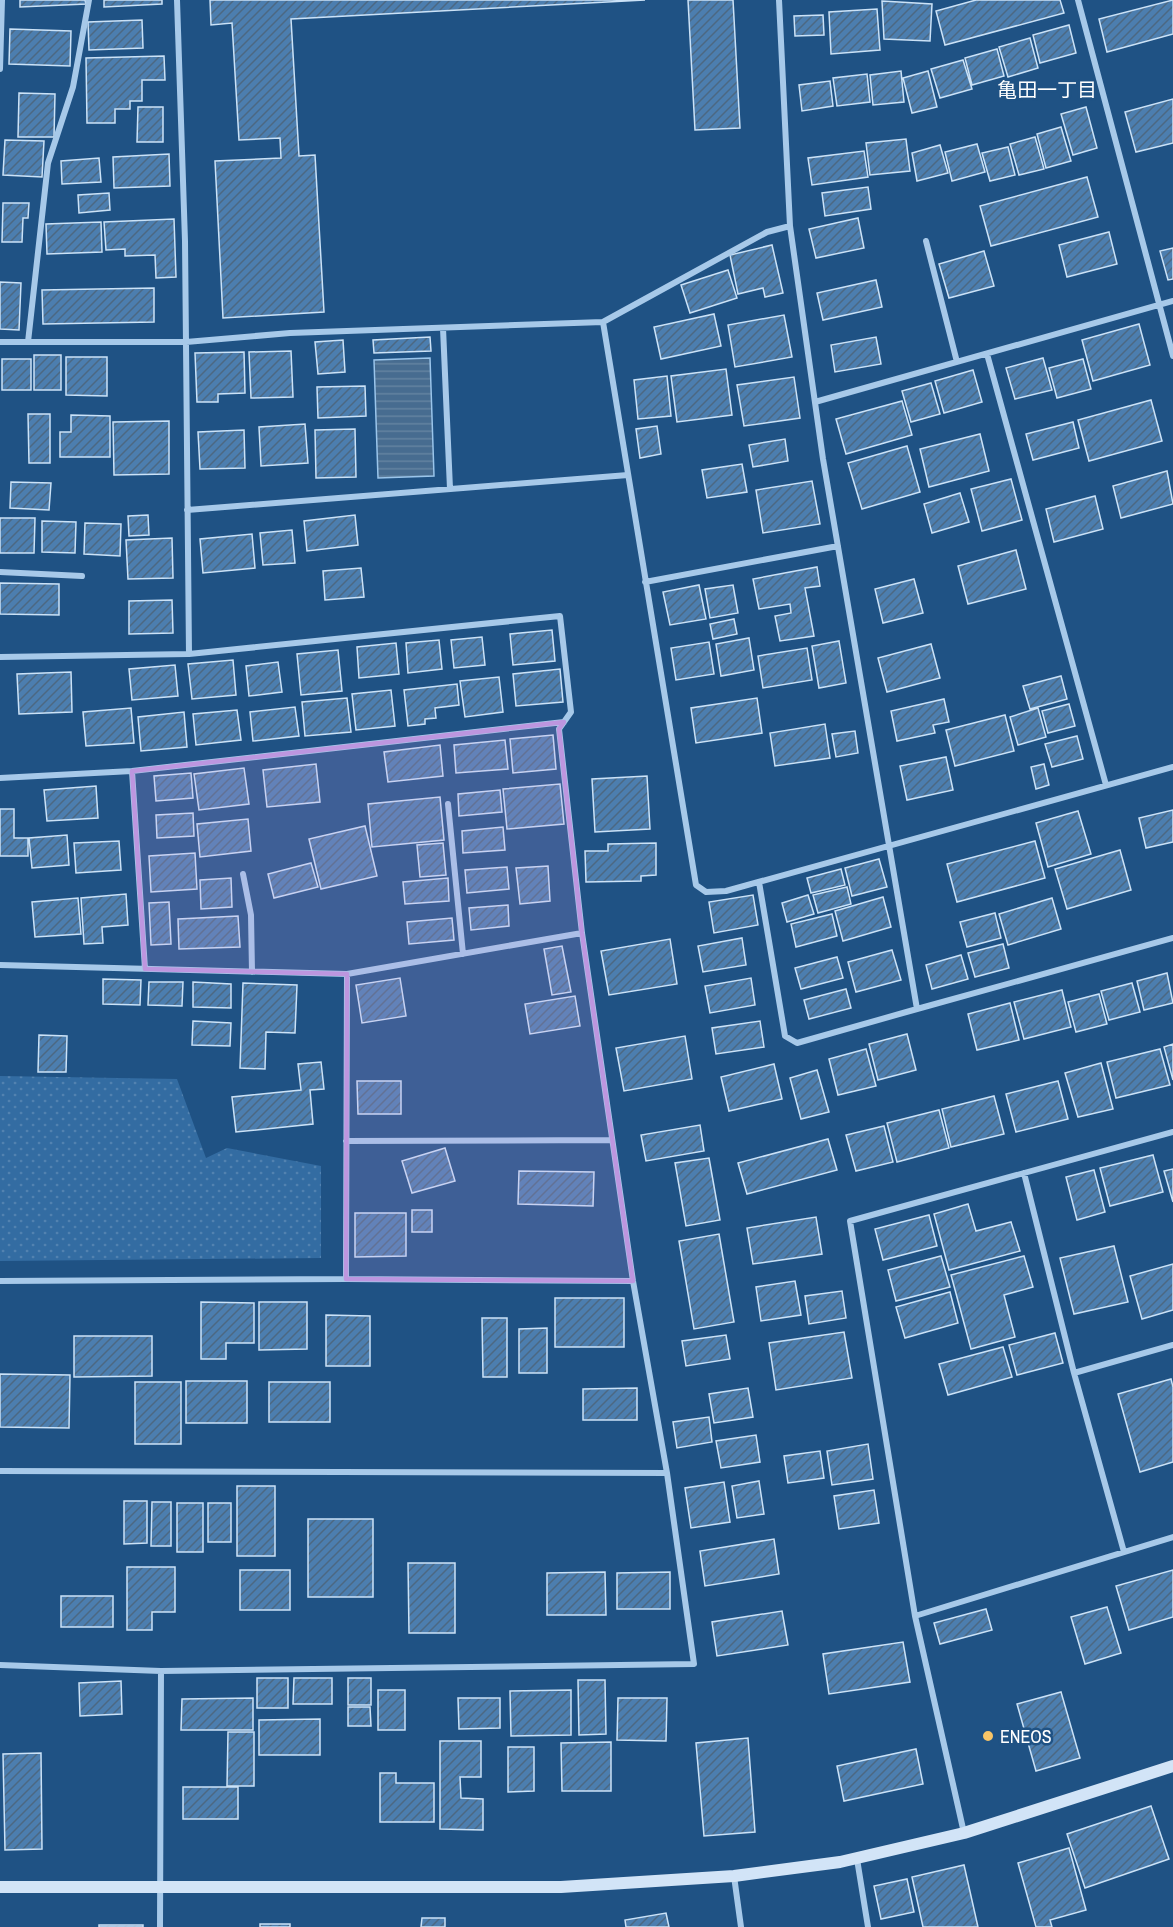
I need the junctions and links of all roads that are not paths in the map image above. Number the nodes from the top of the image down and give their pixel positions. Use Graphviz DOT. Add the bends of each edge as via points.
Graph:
graph roads {
  1 [pos="2,0"];
  2 [pos="89,0"];
  3 [pos="177,0"];
  4 [pos="779,0"];
  5 [pos="1078,0"];
  6 [pos="1,32"];
  7 [pos="0,69"];
  8 [pos="790,226"];
  9 [pos="926,241"];
  10 [pos="1173,302"];
  11 [pos="1161,305"];
  12 [pos="603,322"];
  13 [pos="443,328"];
  14 [pos="0,342"];
  15 [pos="28,342"];
  16 [pos="186,342"];
  17 [pos="987,354"];
  18 [pos="1173,356"];
  19 [pos="957,362"];
  20 [pos="815,402"];
  21 [pos="628,475"];
  22 [pos="450,489"];
  23 [pos="187,510"];
  24 [pos="838,546"];
  25 [pos="0,572"];
  26 [pos="82,576"];
  27 [pos="645,582"];
  28 [pos="189,654"];
  29 [pos="0,657"];
  30 [pos="564,722"];
  31 [pos="1173,767"];
  32 [pos="132,771"];
  33 [pos="0,778"];
  34 [pos="1106,785"];
  35 [pos="448,804"];
  36 [pos="888,846"];
  37 [pos="243,874"];
  38 [pos="759,882"];
  39 [pos="582,933"];
  40 [pos="1173,938"];
  41 [pos="463,954"];
  42 [pos="0,965"];
  43 [pos="145,969"];
  44 [pos="252,972"];
  45 [pos="346,974"];
  46 [pos="917,1009"];
  47 [pos="1173,1132"];
  48 [pos="612,1140"];
  49 [pos="346,1141"];
  50 [pos="1024,1173"];
  51 [pos="346,1279"];
  52 [pos="0,1281"];
  53 [pos="633,1281"];
  54 [pos="1173,1345"];
  55 [pos="1074,1373"];
  56 [pos="0,1472"];
  57 [pos="667,1473"];
  58 [pos="1173,1537"];
  59 [pos="1124,1552"];
  60 [pos="915,1616"];
  61 [pos="0,1665"];
  62 [pos="160,1671"];
  63 [pos="1173,1766"];
  64 [pos="964,1833"];
  65 [pos="857,1858"];
  66 [pos="734,1876"];
  67 [pos="161,1886"];
  68 [pos="0,1887"];
  69 [pos="160,1927"];
  70 [pos="741,1927"];
  71 [pos="868,1927"];
  1 -- 6 [label="street"];
  2 -- 15 [label="street" via="73,87 48,163"];
  3 -- 16 [label="street"];
  4 -- 8 [label="street"];
  5 -- 11 [label="street"];
  6 -- 7 [label="street"];
  8 -- 12 [label="street" via="767,232"];
  8 -- 20 [label="street"];
  9 -- 19 [label="street"];
  10 -- 11 [label="street"];
  11 -- 17 [label="street"];
  11 -- 18 [label="street"];
  12 -- 13 [label="street"];
  12 -- 21 [label="street"];
  13 -- 16 [label="street" via="290,333"];
  13 -- 22 [label="street"];
  14 -- 15 [label="street"];
  15 -- 16 [label="street"];
  16 -- 23 [label="street"];
  17 -- 19 [label="street"];
  17 -- 34 [label="street"];
  19 -- 20 [label="street"];
  20 -- 24 [label="street"];
  21 -- 22 [label="street"];
  21 -- 27 [label="street"];
  22 -- 23 [label="street"];
  23 -- 28 [label="street"];
  24 -- 27 [label="street"];
  24 -- 36 [label="street"];
  25 -- 26 [label="street"];
  27 -- 38 [label="street" via="696,885 706,892"];
  28 -- 29 [label="street"];
  28 -- 30 [label="street" via="560,616 571,712"];
  30 -- 32 [label="street"];
  30 -- 39 [label="street" via="559,729"];
  31 -- 34 [label="street"];
  32 -- 33 [label="street"];
  32 -- 43 [label="street"];
  34 -- 36 [label="street"];
  35 -- 41 [label="street"];
  36 -- 38 [label="street"];
  36 -- 46 [label="street"];
  37 -- 44 [label="street" via="251,915"];
  38 -- 46 [label="street" via="785,1036 797,1043"];
  39 -- 41 [label="street"];
  39 -- 48 [label="street"];
  40 -- 46 [label="street"];
  41 -- 45 [label="street"];
  42 -- 43 [label="street"];
  43 -- 44 [label="street"];
  44 -- 45 [label="street"];
  45 -- 49 [label="street"];
  47 -- 50 [label="street"];
  48 -- 49 [label="street"];
  48 -- 53 [label="street"];
  49 -- 51 [label="street"];
  50 -- 55 [label="street"];
  50 -- 60 [label="street" via="850,1221"];
  51 -- 52 [label="street"];
  51 -- 53 [label="street"];
  53 -- 57 [label="street"];
  54 -- 55 [label="street"];
  55 -- 59 [label="street"];
  56 -- 57 [label="street"];
  57 -- 62 [label="street" via="694,1664"];
  58 -- 59 [label="street"];
  59 -- 60 [label="street"];
  60 -- 64 [label="street"];
  61 -- 62 [label="street"];
  62 -- 67 [label="street"];
  63 -- 64 [label="street"];
  64 -- 65 [label="street"];
  65 -- 66 [label="street"];
  65 -- 71 [label="street"];
  66 -- 67 [label="street" via="561,1887"];
  66 -- 70 [label="street"];
  67 -- 68 [label="street"];
  67 -- 69 [label="street"];
}
